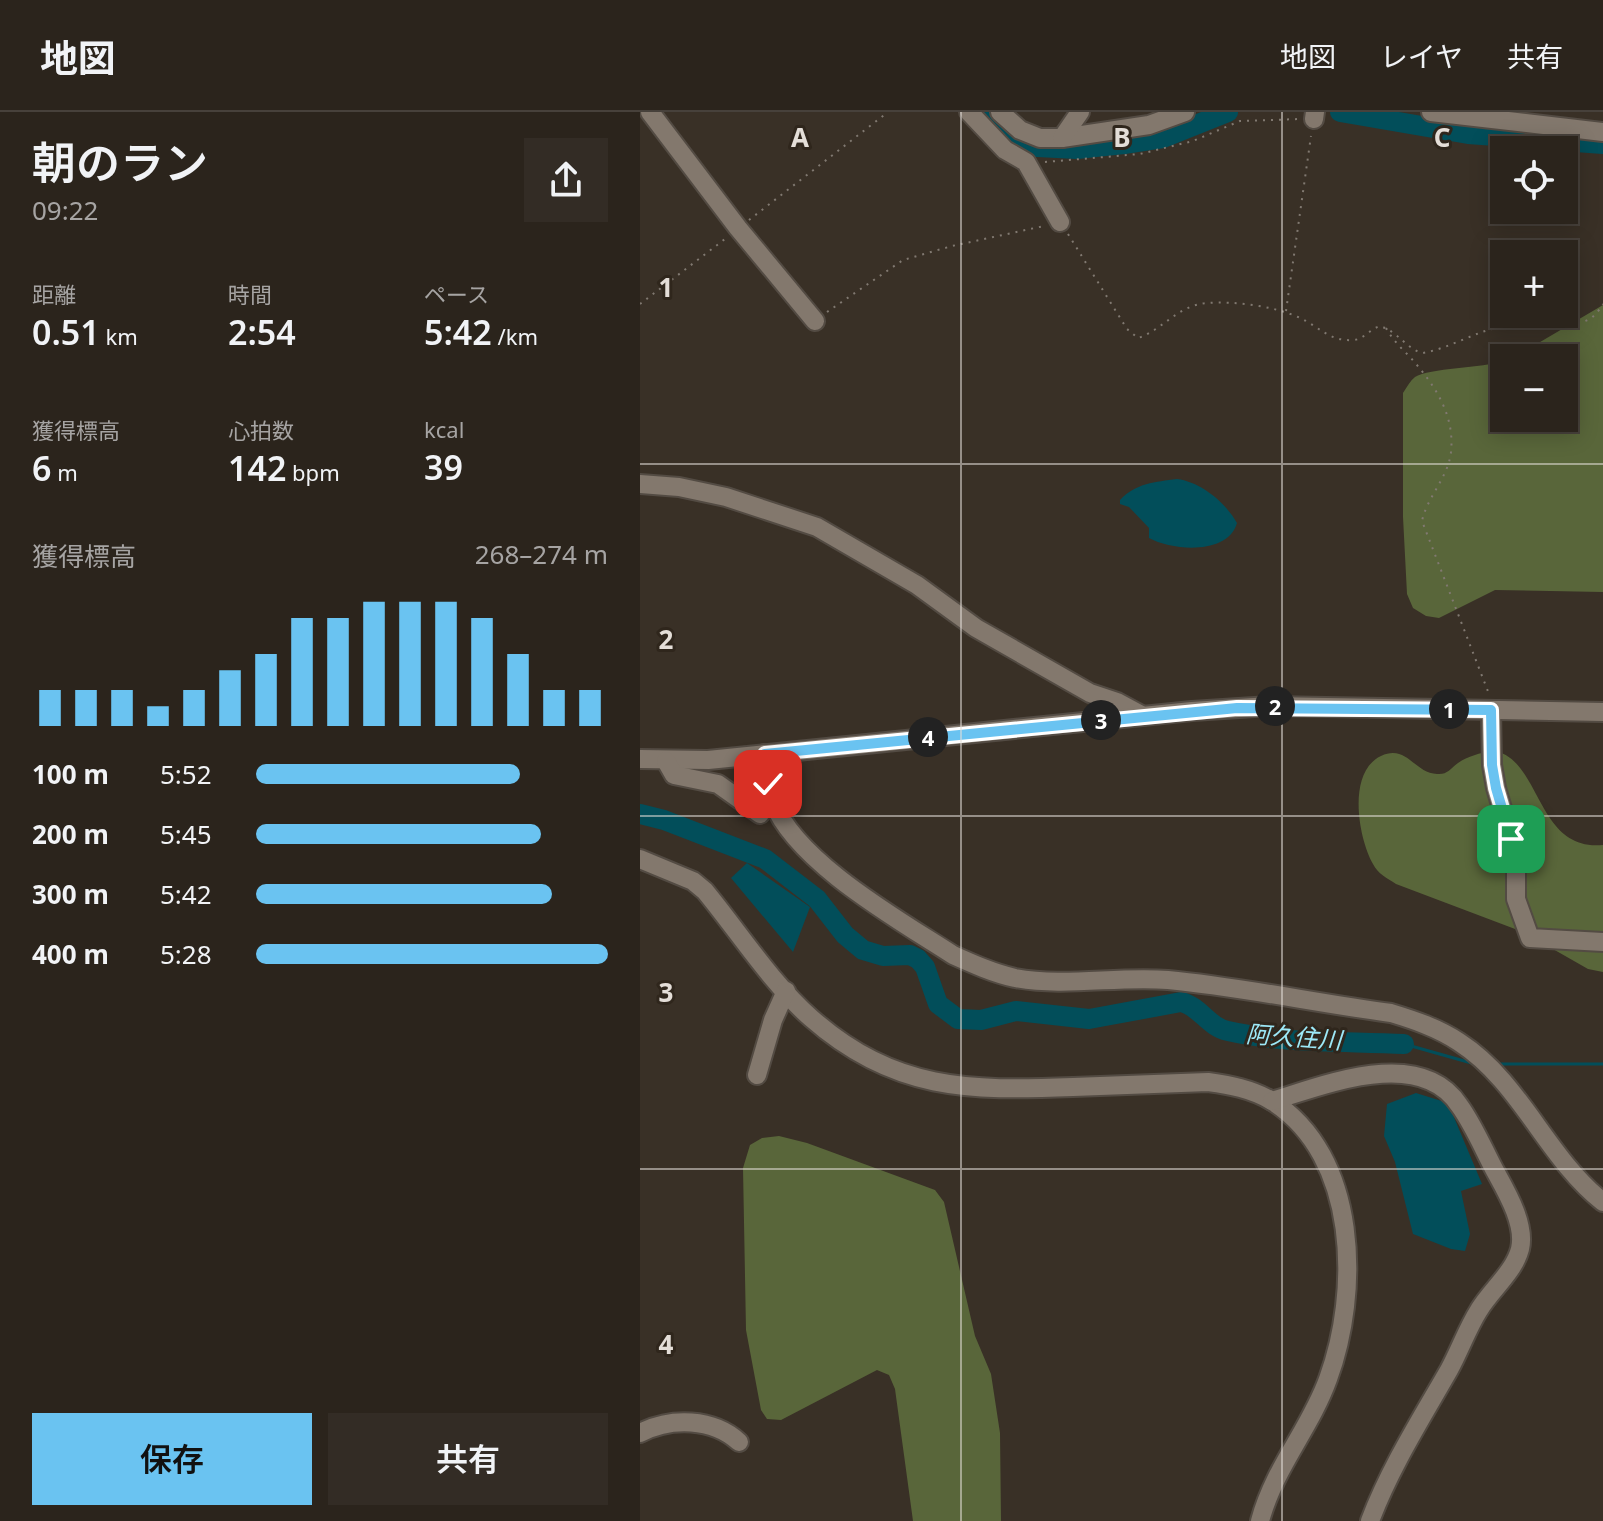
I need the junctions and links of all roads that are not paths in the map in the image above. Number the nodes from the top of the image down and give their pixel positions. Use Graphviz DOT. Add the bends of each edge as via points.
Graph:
graph roads {
  1 [pos="650,112"];
  2 [pos="969,112"];
  3 [pos="1000,112"];
  4 [pos="1080,112"];
  5 [pos="1185,112"];
  6 [pos="1431,112"];
  7 [pos="1603,132"];
  8 [pos="1062,138"];
  9 [pos="1060,222"];
  10 [pos="815,321"];
  11 [pos="640,484"];
  12 [pos="1491,710"];
  13 [pos="1603,712"];
  14 [pos="1143,716"];
  15 [pos="765,754"];
  16 [pos="640,759"];
  17 [pos="666,761"];
  18 [pos="760,814"];
  19 [pos="640,859"];
  20 [pos="1603,942"];
  21 [pos="786,991"];
  22 [pos="757,1075"];
  23 [pos="1272,1101"];
  24 [pos="1603,1202"];
  25 [pos="640,1433"];
  26 [pos="739,1442"];
  27 [pos="1260,1521"];
  28 [pos="1370,1521"];
  1 -- 10 [label="street"];
  2 -- 9 [label="street" via="1005,150 1026,162"];
  3 -- 8 [label="street" via="1020,130 1040,138"];
  4 -- 8 [label="street"];
  5 -- 8 [label="street" via="1149,125"];
  6 -- 7 [label="street"];
  11 -- 14 [label="street" via="726,497 817,527 917,585 998,641"];
  12 -- 13 [label="street"];
  12 -- 14 [label="street" via="1270,706"];
  12 -- 20 [label="street" via="1494,777 1511,839 1516,899 1530,938"];
  14 -- 15 [label="street"];
  15 -- 17 [label="street"];
  15 -- 24 [label="street" via="772,800 800,844 848,884 953,955 1017,978 1168,980 1416,1021 1459,1042 1499,1076 1575,1176"];
  16 -- 17 [label="street"];
  17 -- 18 [label="street" via="674,775 718,784"];
  19 -- 21 [label="street" via="705,891"];
  21 -- 22 [label="street"];
  21 -- 23 [label="street" via="809,1017 855,1051 930,1081 1007,1090 1208,1082"];
  23 -- 27 [label="street" via="1300,1124 1327,1163 1337,1191 1347,1276 1343,1328 1327,1383 1272,1483"];
  23 -- 28 [label="street" via="1352,1077 1414,1075 1431,1080 1458,1103 1520,1229 1514,1262 1478,1310"];
  25 -- 26 [label="street" via="665,1424 704,1423 726,1430"];
}
